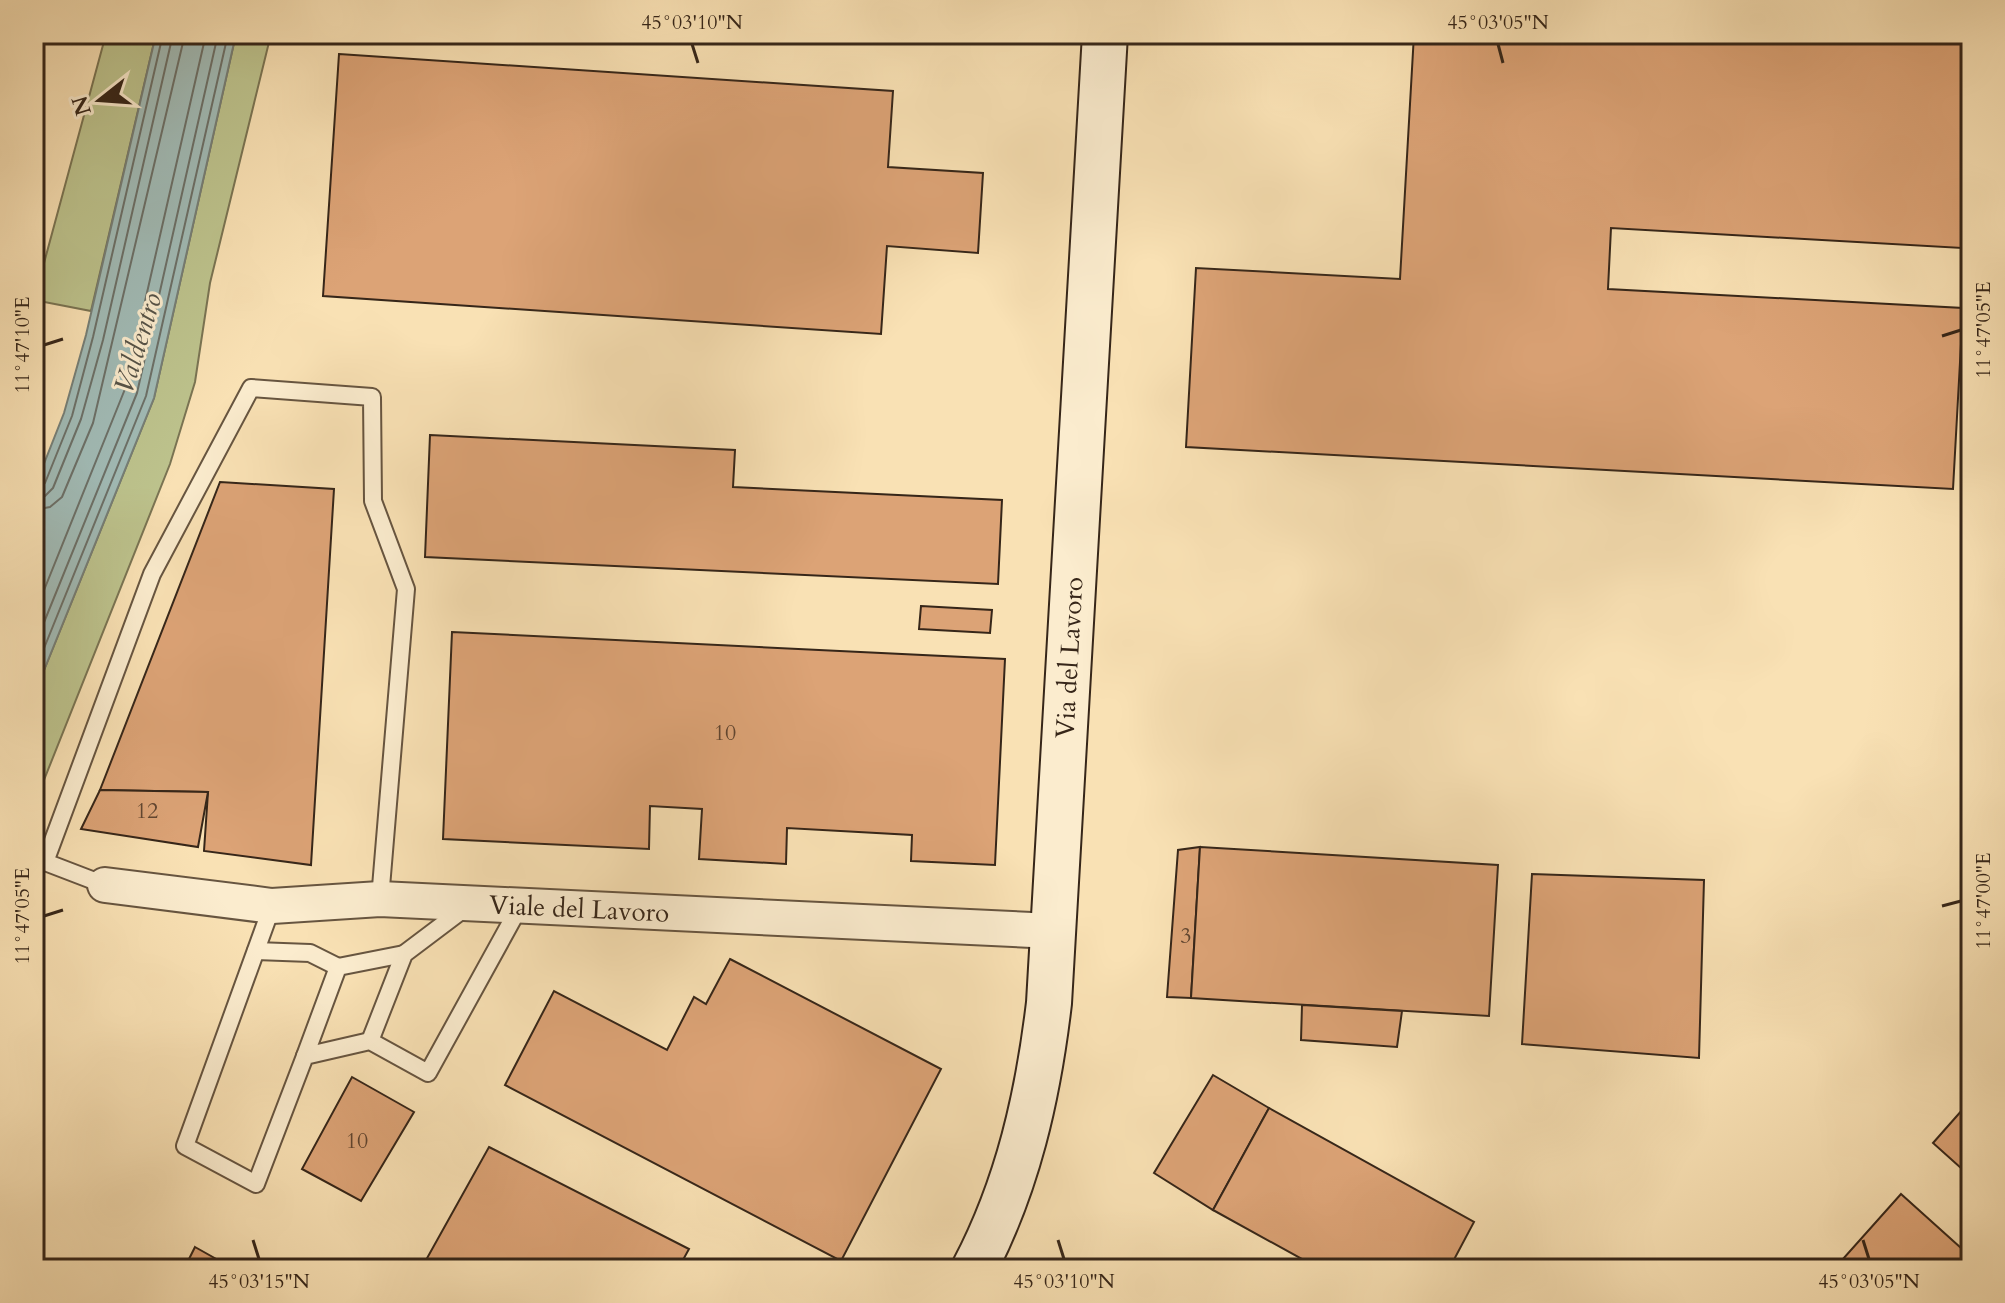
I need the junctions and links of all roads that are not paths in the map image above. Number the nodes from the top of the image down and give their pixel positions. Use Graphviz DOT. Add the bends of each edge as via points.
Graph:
graph roads {
  1 [pos="1105,34"];
  2 [pos="105,885"];
  3 [pos="380,899"];
  4 [pos="471,903"];
  5 [pos="272,906"];
  6 [pos="520,906"];
  7 [pos="1053,931"];
  8 [pos="256,951"];
  9 [pos="404,954"];
  10 [pos="338,967"];
  11 [pos="370,1041"];
  12 [pos="305,1056"];
  13 [pos="974,1269"];
  1 -- 7 [label="main road, Via del Lavoro"];
  2 -- 3 [label="lane" via="45,862 152,574 251,388 372,397 373,501 406,589"];
  2 -- 5 [label="street, Viale del Lavoro"];
  3 -- 4 [label="street, Viale del Lavoro"];
  3 -- 5 [label="street, Viale del Lavoro"];
  4 -- 6 [label="street, Viale del Lavoro"];
  4 -- 9 [label="lane"];
  5 -- 8 [label="lane"];
  6 -- 7 [label="street, Viale del Lavoro"];
  6 -- 11 [label="lane" via="428,1073"];
  7 -- 13 [label="main road, Via del Lavoro" via="1043,1058 1028,1130 992,1235"];
  8 -- 10 [label="lane" via="310,953"];
  8 -- 12 [label="lane" via="185,1146 256,1184"];
  9 -- 10 [label="lane"];
  9 -- 11 [label="lane"];
  10 -- 12 [label="lane"];
  11 -- 12 [label="lane"];
}
